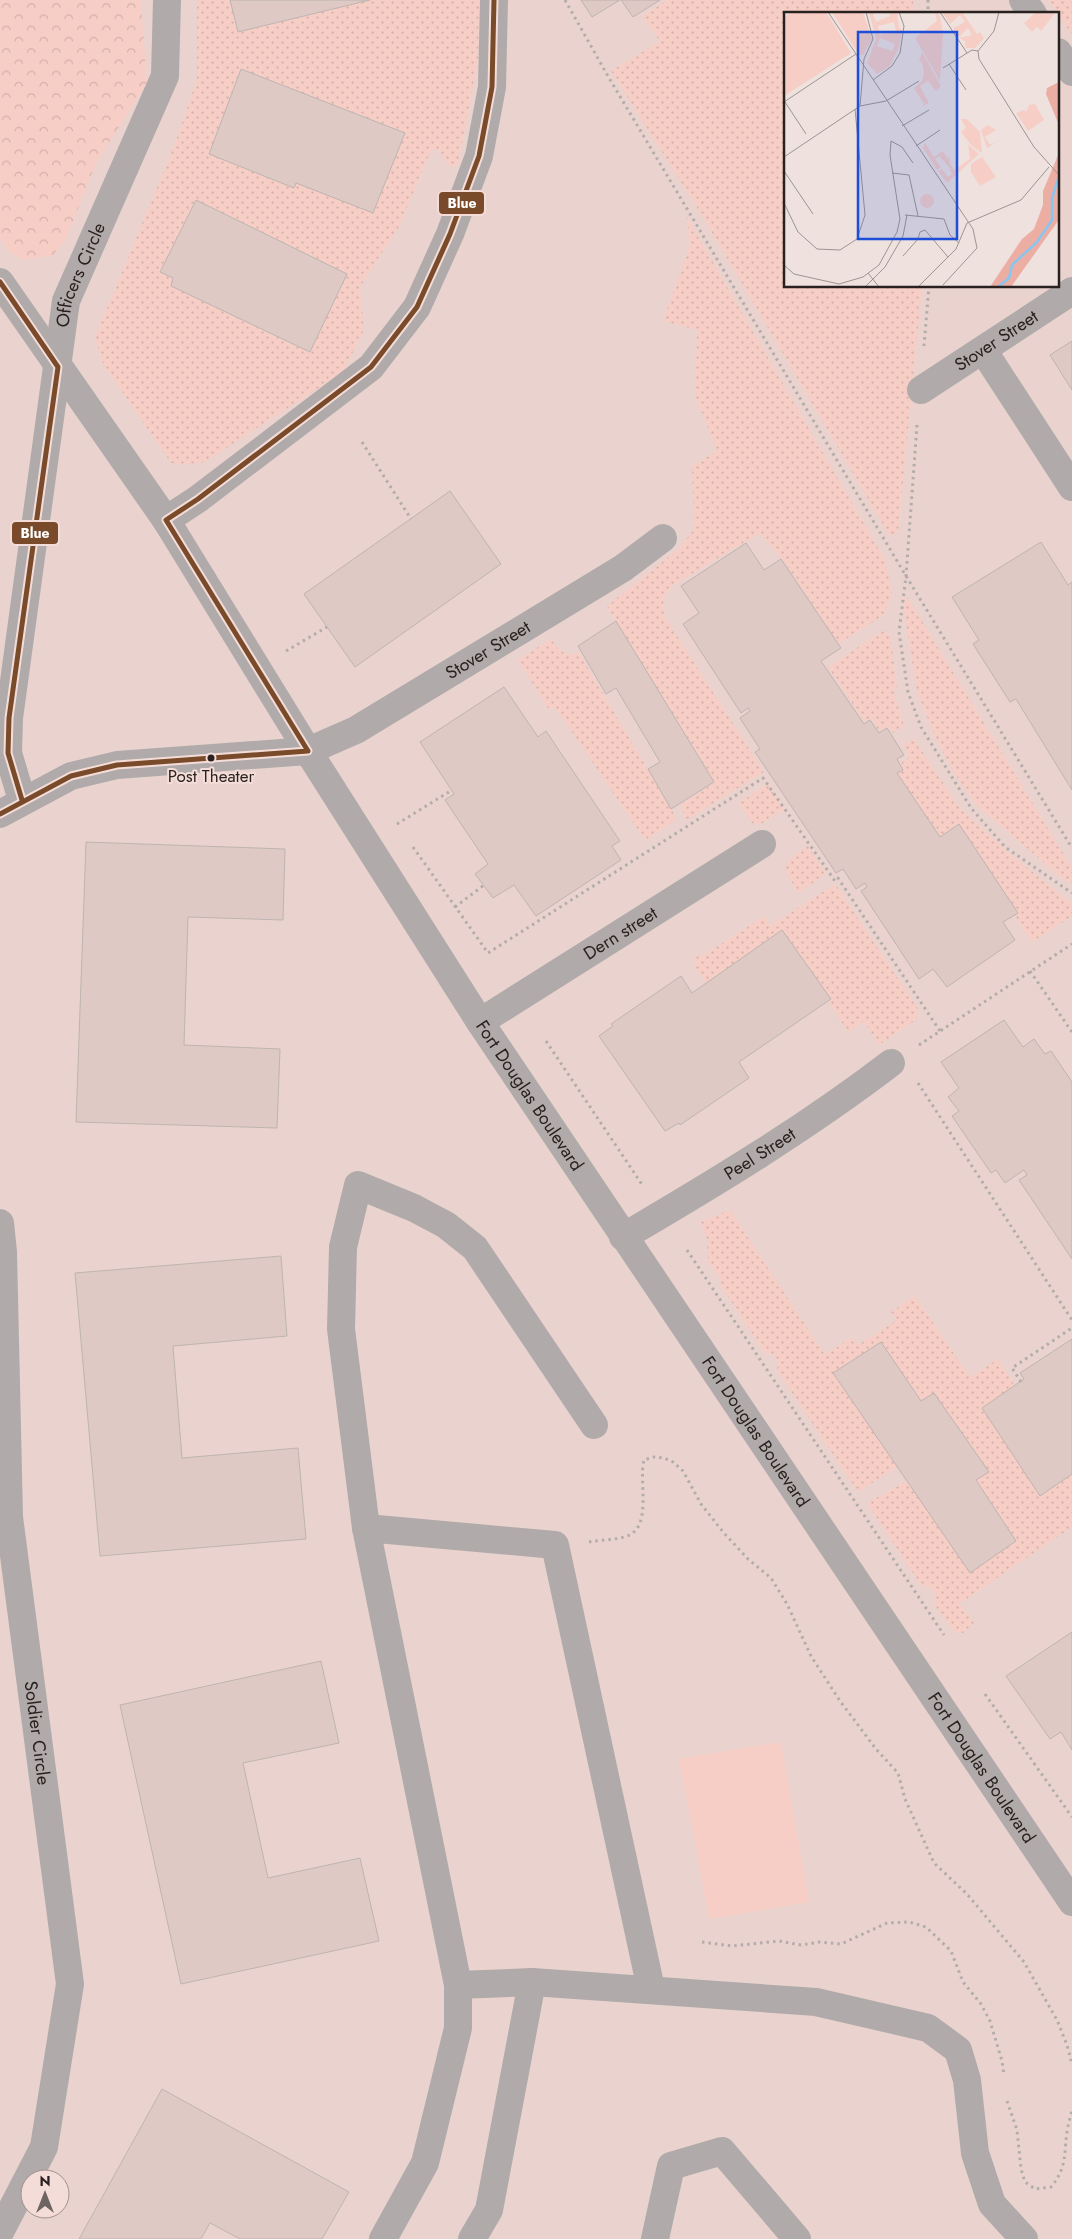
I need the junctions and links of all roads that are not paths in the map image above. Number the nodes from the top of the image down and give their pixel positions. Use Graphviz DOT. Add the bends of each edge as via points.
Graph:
graph roads {
  1 [pos="167,0"];
  2 [pos="494,0"];
  3 [pos="1023,0"];
  4 [pos="1032,12"];
  5 [pos="1060,55"];
  6 [pos="1072,72"];
  7 [pos="0,282"];
  8 [pos="1072,291"];
  9 [pos="983,350"];
  10 [pos="58,367"];
  11 [pos="921,390"];
  12 [pos="1072,487"];
  13 [pos="166,520"];
  14 [pos="663,538"];
  15 [pos="308,751"];
  16 [pos="11,807"];
  17 [pos="762,844"];
  18 [pos="480,1022"];
  19 [pos="896,1060"];
  20 [pos="0,1223"];
  21 [pos="623,1237"];
  22 [pos="594,1425"];
  23 [pos="366,1528"];
  24 [pos="1072,1902"];
  25 [pos="532,1982"];
  26 [pos="458,1986"];
  27 [pos="651,1990"];
  28 [pos="0,2232"];
  29 [pos="383,2239"];
  30 [pos="472,2239"];
  31 [pos="655,2239"];
  32 [pos="797,2239"];
  33 [pos="1024,2239"];
  1 -- 10 [label="street, Officers Circle" via="165,76 66,301"];
  2 -- 13 [label="street" via="492,87 479,156 450,234 416,307 371,367"];
  3 -- 4 [label="street"];
  5 -- 6 [label="street"];
  7 -- 10 [label="street, Fort Douglas Boulevard"];
  8 -- 9 [label="street, Stover Street"];
  9 -- 11 [label="street, Stover Street"];
  9 -- 12 [label="street"];
  10 -- 13 [label="street, Fort Douglas Boulevard"];
  10 -- 16 [label="street, Officers Circle" via="9,718"];
  13 -- 15 [label="street, Fort Douglas Boulevard"];
  14 -- 15 [label="street, Stover Street" via="623,568 365,725"];
  15 -- 16 [label="street" via="117,765 71,776"];
  15 -- 18 [label="street, Fort Douglas Boulevard"];
  17 -- 18 [label="street, Dern street"];
  18 -- 21 [label="street, Fort Douglas Boulevard"];
  19 -- 21 [label="street, Peel Street" via="753,1160"];
  20 -- 28 [label="street, Soldier Circle" via="9,1517 70,1984 44,2147"];
  21 -- 24 [label="street, Fort Douglas Boulevard"];
  22 -- 23 [label="street" via="475,1248 446,1225 358,1185 343,1248 341,1329"];
  23 -- 26 [label="street"];
  23 -- 27 [label="street" via="555,1546"];
  25 -- 26 [label="street"];
  25 -- 27 [label="street"];
  25 -- 30 [label="street" via="489,2210"];
  26 -- 29 [label="street" via="458,2028 425,2162"];
  27 -- 33 [label="street" via="816,2002 928,2028 958,2050 967,2080 975,2153 992,2204"];
  31 -- 32 [label="street" via="671,2166 722,2151"];
}
